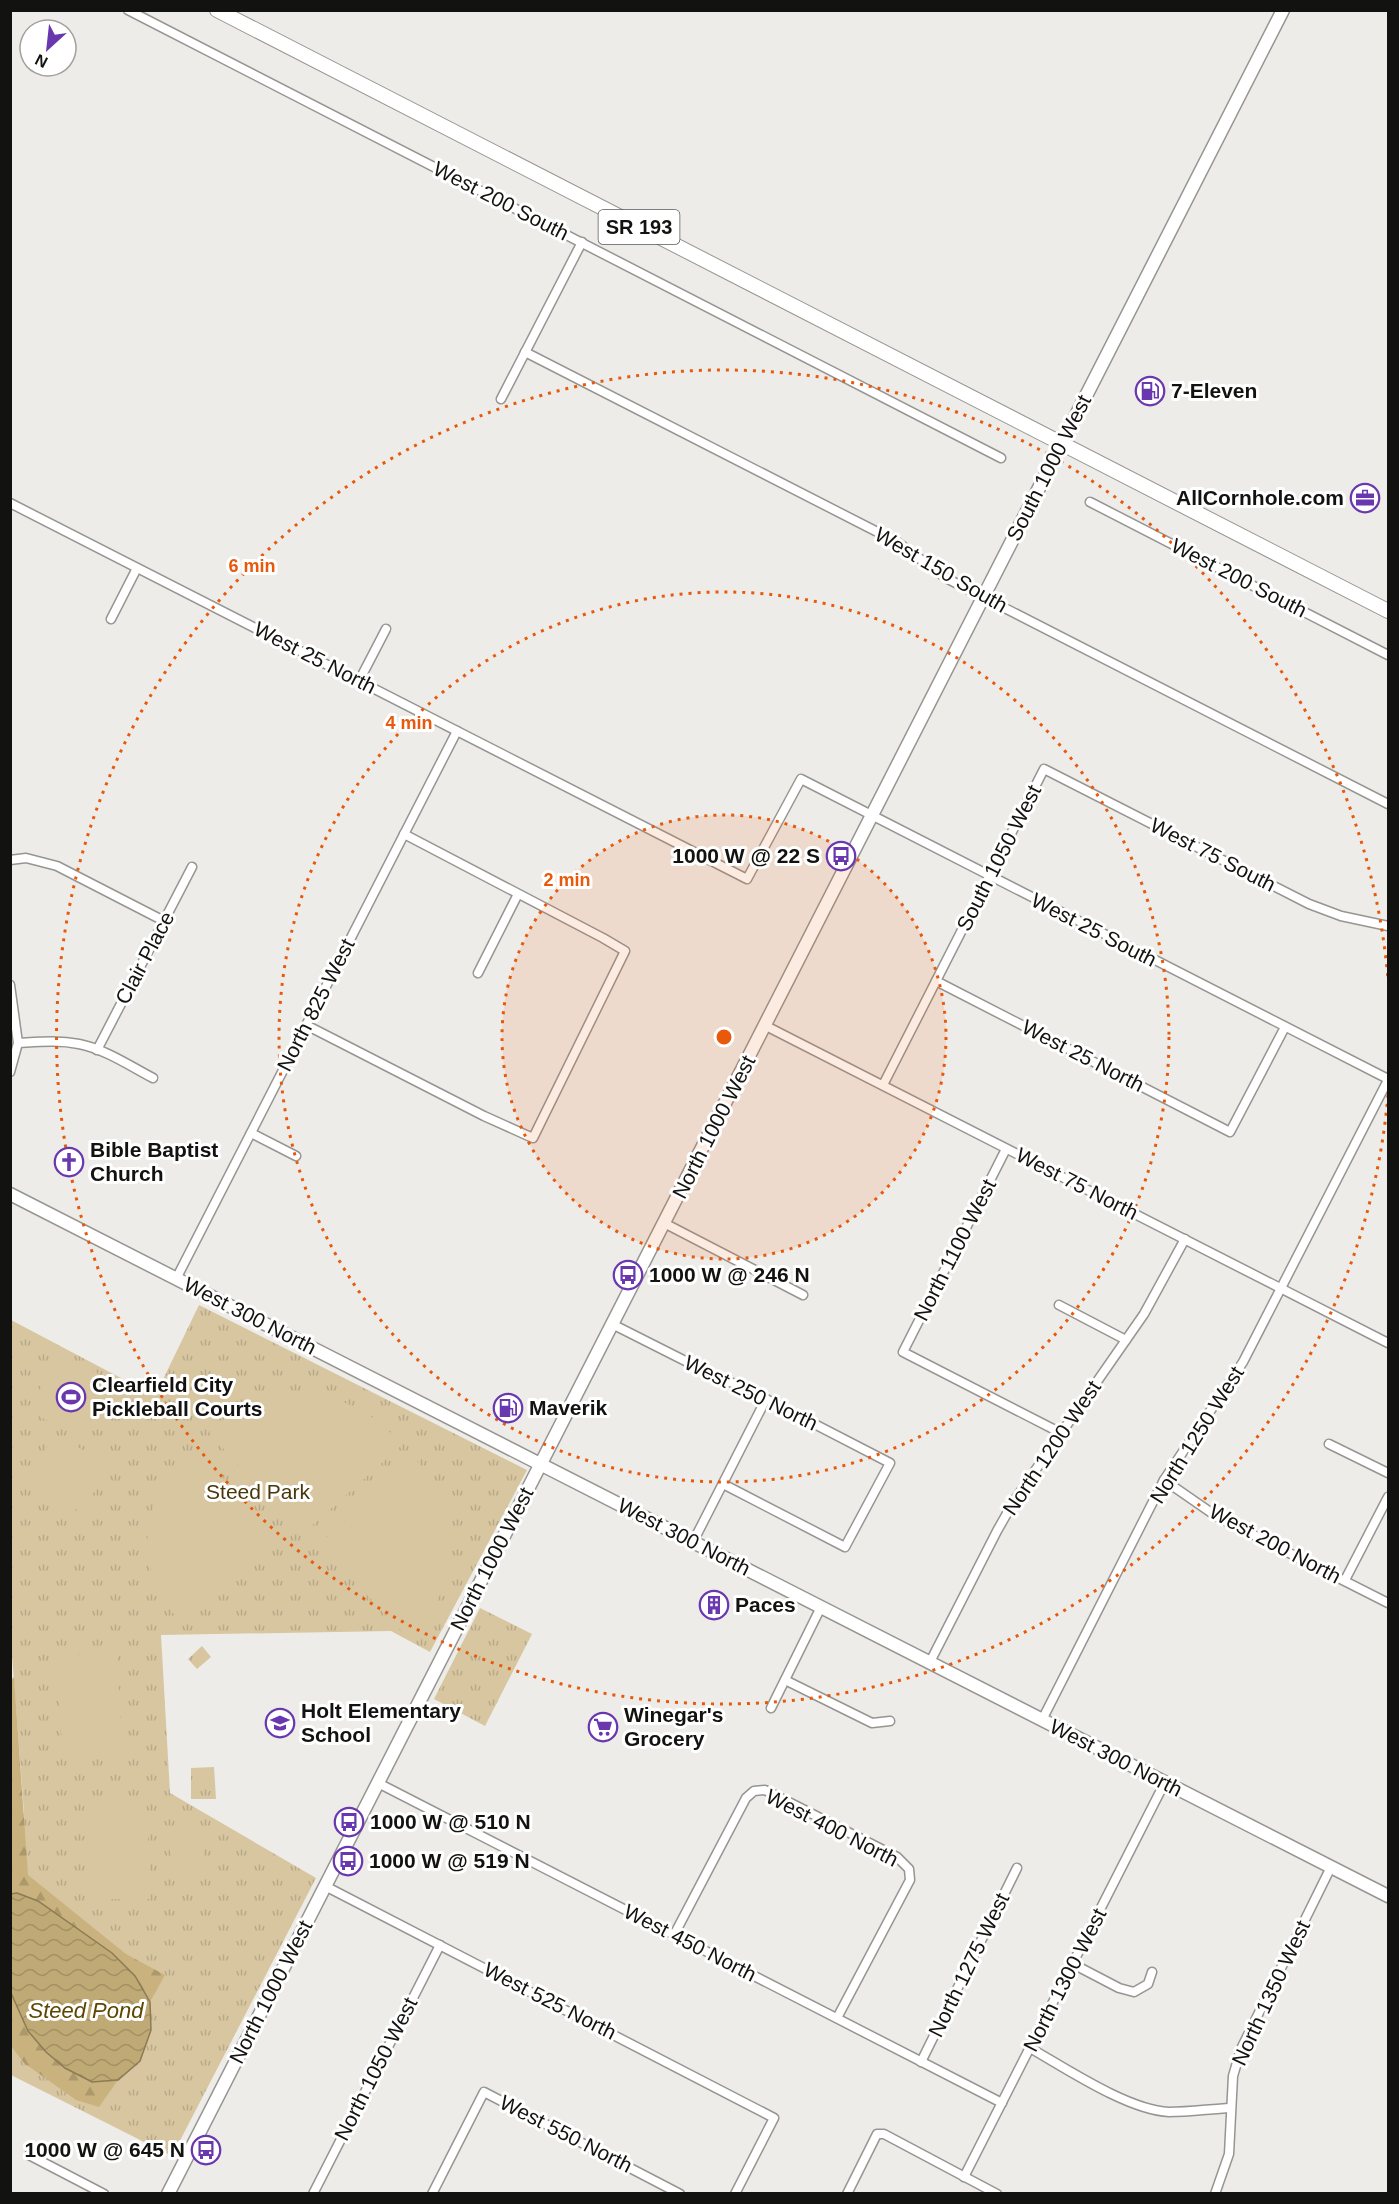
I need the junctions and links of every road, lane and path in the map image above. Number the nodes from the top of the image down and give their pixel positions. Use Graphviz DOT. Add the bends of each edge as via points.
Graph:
graph roads {
  1 [pos="128,10"];
  2 [pos="217,10"];
  3 [pos="1283,10"];
  4 [pos="582,242"];
  5 [pos="525,352"];
  6 [pos="501,399"];
  7 [pos="1062,444"];
  8 [pos="1001,458"];
  9 [pos="1090,502"];
  10 [pos="10,503"];
  11 [pos="137,568"];
  12 [pos="983,597"];
  13 [pos="1389,611"];
  14 [pos="111,619"];
  15 [pos="386,629"];
  16 [pos="1389,654"];
  17 [pos="359,681"];
  18 [pos="456,731"];
  19 [pos="1044,769"];
  20 [pos="801,779"];
  21 [pos="1389,804"];
  22 [pos="872,816"];
  23 [pos="404,834"];
  24 [pos="10,860"];
  25 [pos="192,867"];
  26 [pos="990,876"];
  27 [pos="518,894"];
  28 [pos="164,921"];
  29 [pos="816,925"];
  30 [pos="1389,926"];
  31 [pos="478,973"];
  32 [pos="936,981"];
  33 [pos="10,985"];
  34 [pos="306,1025"];
  35 [pos="766,1026"];
  36 [pos="1285,1027"];
  37 [pos="18,1043"];
  38 [pos="97,1050"];
  39 [pos="10,1072"];
  40 [pos="153,1078"];
  41 [pos="1389,1079"];
  42 [pos="883,1086"];
  43 [pos="251,1133"];
  44 [pos="1006,1149"];
  45 [pos="296,1156"];
  46 [pos="10,1194"];
  47 [pos="664,1223"];
  48 [pos="1185,1239"];
  49 [pos="176,1279"];
  50 [pos="1281,1288"];
  51 [pos="803,1295"];
  52 [pos="1059,1305"];
  53 [pos="612,1324"];
  54 [pos="1126,1340"];
  55 [pos="1389,1343"];
  56 [pos="766,1399"];
  57 [pos="1061,1434"];
  58 [pos="1329,1444"];
  59 [pos="540,1463"];
  60 [pos="1389,1473"];
  61 [pos="1164,1480"];
  62 [pos="723,1484"];
  63 [pos="1389,1497"];
  64 [pos="693,1542"];
  65 [pos="1345,1581"];
  66 [pos="1389,1603"];
  67 [pos="821,1607"];
  68 [pos="930,1662"];
  69 [pos="785,1680"];
  70 [pos="771,1708"];
  71 [pos="1042,1720"];
  72 [pos="890,1721"];
  73 [pos="1165,1782"];
  74 [pos="378,1783"];
  75 [pos="1331,1867"];
  76 [pos="1017,1868"];
  77 [pos="325,1886"];
  78 [pos="1389,1896"];
  79 [pos="674,1935"];
  80 [pos="440,1945"];
  81 [pos="1072,1964"];
  82 [pos="1152,1972"];
  83 [pos="837,2018"];
  84 [pos="1030,2048"];
  85 [pos="921,2062"];
  86 [pos="1002,2103"];
  87 [pos="1230,2108"];
  88 [pos="29,2155"];
  89 [pos="964,2177"];
  90 [pos="104,2193"];
  91 [pos="168,2193"];
  92 [pos="313,2193"];
  93 [pos="432,2193"];
  94 [pos="680,2193"];
  95 [pos="735,2193"];
  96 [pos="847,2193"];
  97 [pos="997,2193"];
  98 [pos="1215,2193"];
  1 -- 4 [label="street, West 200 South"];
  2 -- 7 [label="main road, SR 193"];
  3 -- 7 [label="main road, South 1000 West"];
  4 -- 5 [label="street"];
  4 -- 8 [label="street, West 200 South"];
  5 -- 6 [label="street"];
  5 -- 12 [label="street, West 150 South" via="897,542 945,578"];
  7 -- 12 [label="main road, South 1000 West"];
  7 -- 13 [label="main road, SR 193"];
  9 -- 16 [label="street, West 200 South"];
  10 -- 11 [label="street, West 25 North"];
  11 -- 14 [label="street"];
  11 -- 17 [label="street, West 25 North"];
  12 -- 21 [label="street, West 150 South"];
  12 -- 22 [label="main road, South 1000 West"];
  15 -- 17 [label="street"];
  17 -- 18 [label="street, West 25 North"];
  18 -- 20 [label="street, West 25 North" via="747,879"];
  18 -- 23 [label="street, North 825 West"];
  19 -- 26 [label="street, South 1050 West"];
  19 -- 30 [label="street, West 75 South" via="1309,903 1341,916"];
  20 -- 22 [label="street, West 25 South"];
  22 -- 26 [label="street, West 25 South"];
  22 -- 29 [label="main road, South 1000 West"];
  23 -- 27 [label="street"];
  23 -- 34 [label="street, North 825 West"];
  24 -- 28 [label="street" via="26,858 57,866"];
  25 -- 28 [label="street, Clair Place"];
  26 -- 32 [label="street, South 1050 West"];
  26 -- 36 [label="street, West 25 South"];
  27 -- 31 [label="street"];
  27 -- 34 [label="street" via="625,951 533,1138"];
  28 -- 38 [label="street, Clair Place"];
  29 -- 35 [label="main road, North 1000 West"];
  32 -- 36 [label="street, West 25 North" via="1230,1132"];
  32 -- 42 [label="street"];
  33 -- 37 [label="street"];
  34 -- 43 [label="street, North 825 West"];
  35 -- 42 [label="street, West 75 North"];
  35 -- 47 [label="main road, North 1000 West"];
  36 -- 41 [label="street, West 25 South"];
  37 -- 38 [label="street" via="60,1041"];
  37 -- 39 [label="street"];
  38 -- 40 [label="street"];
  41 -- 50 [label="street, North 1250 West"];
  42 -- 44 [label="street, West 75 North"];
  43 -- 45 [label="street"];
  43 -- 49 [label="street, North 825 West"];
  44 -- 48 [label="street, West 75 North"];
  44 -- 57 [label="street, North 1100 West" via="903,1352"];
  46 -- 49 [label="main road, West 300 North"];
  47 -- 51 [label="street"];
  47 -- 53 [label="main road, North 1000 West"];
  48 -- 50 [label="street, West 75 North"];
  48 -- 54 [label="street, North 1200 West"];
  49 -- 59 [label="main road, West 300 North"];
  50 -- 55 [label="street, West 75 North"];
  50 -- 61 [label="street, North 1250 West" via="1243,1362"];
  52 -- 54 [label="street"];
  53 -- 56 [label="street, West 250 North"];
  53 -- 59 [label="main road, North 1000 West"];
  54 -- 57 [label="street, North 1200 West"];
  56 -- 62 [label="street"];
  56 -- 62 [label="street, West 250 North" via="890,1462 845,1548"];
  57 -- 68 [label="street, North 1200 West" via="1014,1501"];
  58 -- 60 [label="street"];
  59 -- 64 [label="main road, West 300 North"];
  59 -- 74 [label="main road, North 1000 West"];
  61 -- 65 [label="street, West 200 North" via="1216,1516"];
  61 -- 71 [label="street, North 1250 West"];
  62 -- 64 [label="street"];
  63 -- 65 [label="street"];
  64 -- 67 [label="main road, West 300 North"];
  65 -- 66 [label="street, West 200 North"];
  67 -- 68 [label="main road, West 300 North"];
  67 -- 69 [label="street"];
  68 -- 71 [label="main road, West 300 North"];
  69 -- 70 [label="street"];
  69 -- 72 [label="street" via="872,1723"];
  71 -- 73 [label="main road, West 300 North"];
  73 -- 75 [label="main road, West 300 North"];
  73 -- 81 [label="street, North 1300 West"];
  74 -- 77 [label="main road, North 1000 West"];
  74 -- 79 [label="street, West 450 North"];
  75 -- 78 [label="main road, West 300 North"];
  75 -- 87 [label="street, North 1350 West" via="1241,2049"];
  76 -- 85 [label="street, North 1275 West"];
  77 -- 80 [label="street, West 525 North"];
  77 -- 91 [label="main road, North 1000 West"];
  79 -- 83 [label="street, West 450 North"];
  79 -- 83 [label="street, West 400 North" via="746,1798 754,1791 765,1790 897,1857 909,1869 910,1880"];
  80 -- 92 [label="street, North 1050 West"];
  80 -- 95 [label="street, West 525 North" via="774,2118"];
  81 -- 82 [label="street" via="1134,1992 1148,1984"];
  81 -- 84 [label="street, North 1300 West"];
  83 -- 85 [label="street, West 450 North"];
  84 -- 86 [label="street, North 1300 West"];
  84 -- 87 [label="street" via="1130,2103 1169,2112"];
  85 -- 86 [label="street, West 450 North"];
  86 -- 89 [label="street, North 1300 West"];
  87 -- 98 [label="street, North 1350 West" via="1229,2154"];
  88 -- 90 [label="street"];
  89 -- 96 [label="street" via="884,2134 877,2134"];
  89 -- 97 [label="street"];
  93 -- 94 [label="street, West 550 North" via="484,2092"];
}
